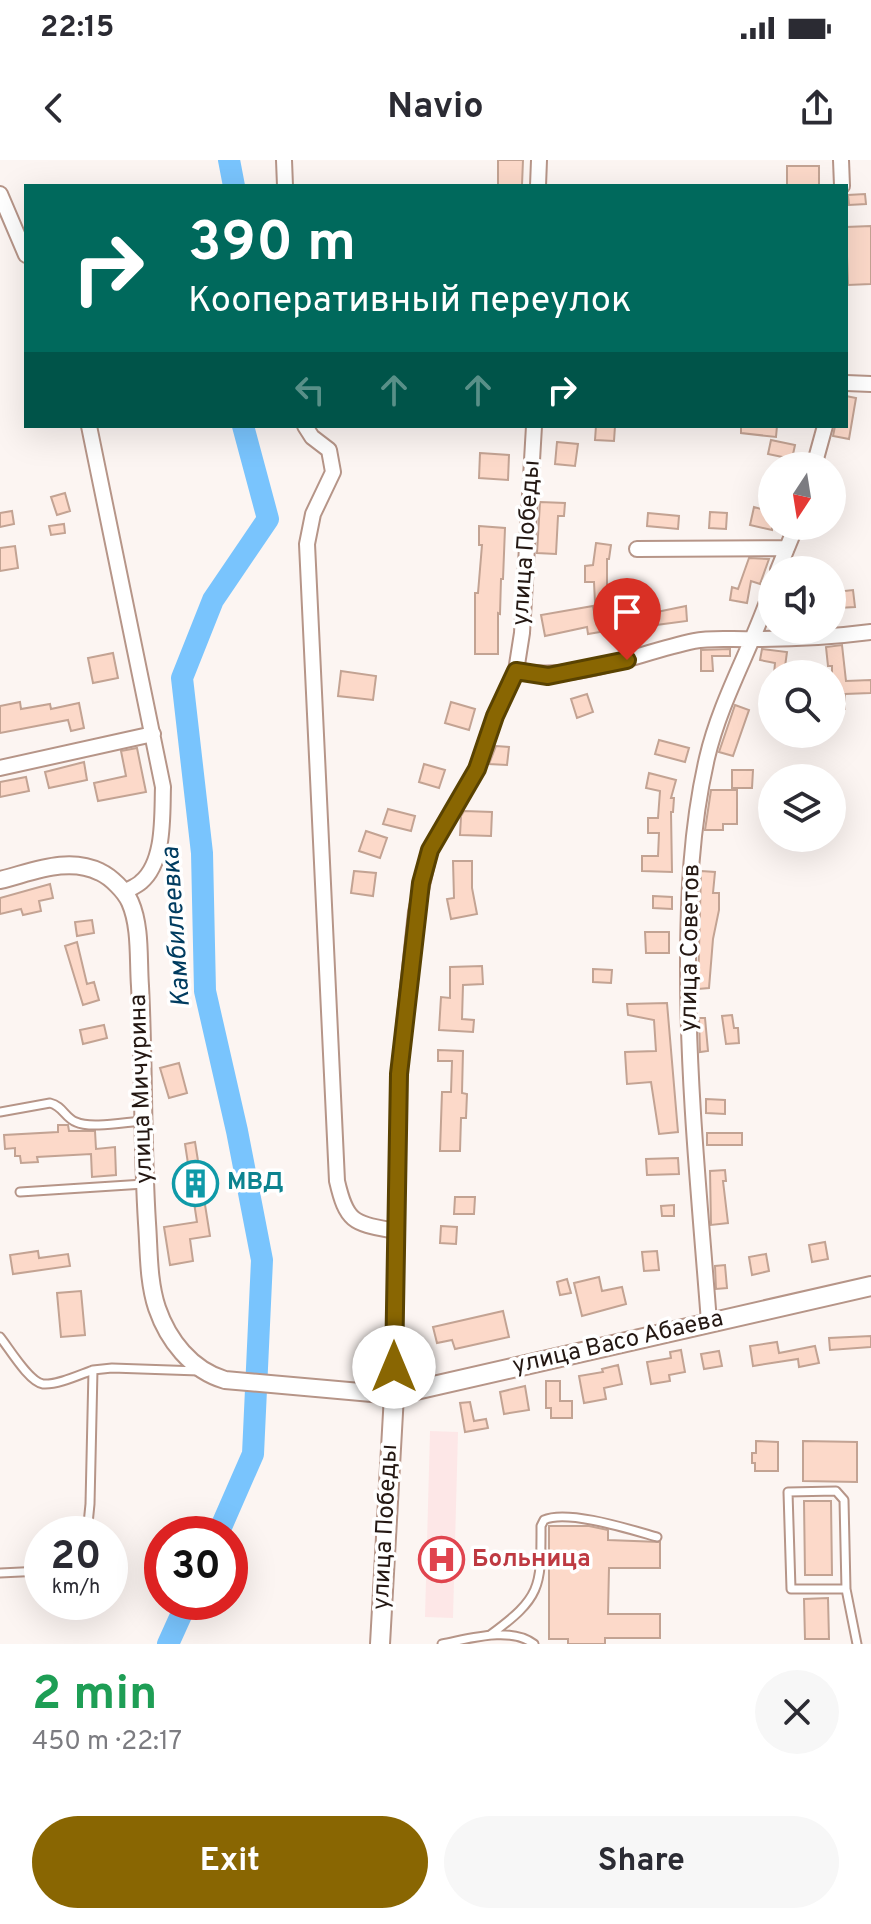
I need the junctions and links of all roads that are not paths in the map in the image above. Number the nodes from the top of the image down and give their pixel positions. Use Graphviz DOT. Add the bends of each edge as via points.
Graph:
graph roads {
  1 [pos="284,160"];
  2 [pos="539,160"];
  3 [pos="841,160"];
  4 [pos="285,184"];
  5 [pos="538,184"];
  6 [pos="842,184"];
  7 [pos="0,194"];
  8 [pos="24,250"];
  9 [pos="848,383"];
  10 [pos="871,384"];
  11 [pos="89,428"];
  12 [pos="306,428"];
  13 [pos="534,428"];
  14 [pos="824,428"];
  15 [pos="818,452"];
  16 [pos="790,540"];
  17 [pos="787,548"];
  18 [pos="637,549"];
  19 [pos="784,556"];
  20 [pos="758,628"];
  21 [pos="871,632"];
  22 [pos="754,640"];
  23 [pos="516,671"];
  24 [pos="153,734"];
  25 [pos="0,768"];
  26 [pos="0,880"];
  27 [pos="124,892"];
  28 [pos="0,1112"];
  29 [pos="143,1121"];
  30 [pos="144,1184"];
  31 [pos="20,1192"];
  32 [pos="396,1231"];
  33 [pos="871,1286"];
  34 [pos="709,1322"];
  35 [pos="0,1337"];
  36 [pos="93,1370"];
  37 [pos="205,1371"];
  38 [pos="364,1394"];
  39 [pos="394,1395"];
  40 [pos="89,1516"];
  41 [pos="657,1537"];
  42 [pos="24,1572"];
  43 [pos="0,1573"];
  44 [pos="846,1589"];
  45 [pos="490,1635"];
  46 [pos="380,1644"];
  47 [pos="442,1644"];
  48 [pos="534,1644"];
  49 [pos="857,1644"];
  1 -- 4 [label="street"];
  2 -- 5 [label="street"];
  3 -- 6 [label="street"];
  7 -- 8 [label="street"];
  9 -- 10 [label="street"];
  11 -- 24 [label="street"];
  12 -- 32 [label="street" via="329,450 333,472 313,514 307,544 337,1181 343,1209 353,1219"];
  13 -- 23 [label="street, улица Победы"];
  14 -- 15 [label="street"];
  16 -- 17 [label="street"];
  17 -- 18 [label="street"];
  17 -- 19 [label="street"];
  20 -- 22 [label="street, улица Советов"];
  21 -- 22 [label="street"];
  22 -- 23 [label="street" via="696,640 558,674"];
  22 -- 34 [label="street, улица Советов" via="707,757 691,856 688,1025"];
  23 -- 32 [label="street, улица Победы" via="477,769 430,850 421,883 399,1074"];
  24 -- 25 [label="street"];
  24 -- 27 [label="street" via="163,787 162,821 155,859 143,881"];
  26 -- 27 [label="street" via="62,864 78,865 103,873"];
  27 -- 29 [label="street, улица Мичурина" via="136,925"];
  28 -- 29 [label="lane" via="50,1103 80,1124"];
  29 -- 30 [label="street, улица Мичурина"];
  30 -- 31 [label="lane"];
  30 -- 37 [label="street, улица Мичурина" via="156,1305 178,1347"];
  32 -- 39 [label="street, улица Победы"];
  33 -- 34 [label="main road, улица Васо Абаева"];
  34 -- 39 [label="main road, улица Васо Абаева"];
  35 -- 36 [label="lane" via="38,1383"];
  36 -- 37 [label="lane"];
  36 -- 40 [label="lane"];
  37 -- 38 [label="street, улица Мичурина" via="237,1382"];
  38 -- 39 [label="street, улица Васо Абаева"];
  39 -- 46 [label="main road, улица Победы"];
  41 -- 45 [label="lane" via="579,1519 544,1520 536,1592"];
  42 -- 43 [label="lane"];
  44 -- 44 [label="lane" via="844,1500 836,1491 788,1492 791,1589"];
  44 -- 49 [label="lane"];
  45 -- 47 [label="lane"];
  45 -- 48 [label="lane"];
}
